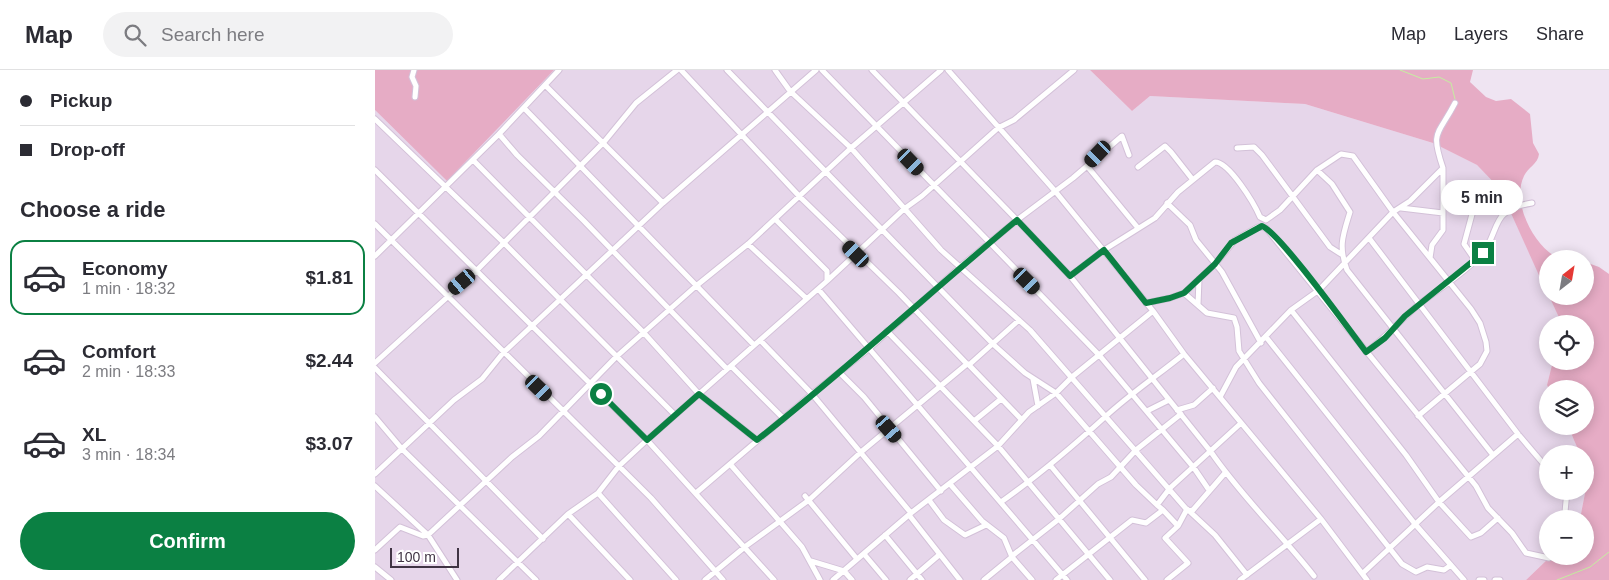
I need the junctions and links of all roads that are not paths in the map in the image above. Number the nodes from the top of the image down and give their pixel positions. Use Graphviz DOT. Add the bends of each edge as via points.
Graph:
graph roads {
  1 [pos="414,70"];
  2 [pos="559,70"];
  3 [pos="677,70"];
  4 [pos="681,70"];
  5 [pos="727,70"];
  6 [pos="775,70"];
  7 [pos="816,70"];
  8 [pos="821,70"];
  9 [pos="872,70"];
  10 [pos="941,70"];
  11 [pos="948,70"];
  12 [pos="1074,70"];
  13 [pos="545,85"];
  14 [pos="790,91"];
  15 [pos="415,97"];
  16 [pos="904,103"];
  17 [pos="1455,103"];
  18 [pos="524,108"];
  19 [pos="767,113"];
  20 [pos="375,119"];
  21 [pos="876,127"];
  22 [pos="998,128"];
  23 [pos="499,134"];
  24 [pos="741,134"];
  25 [pos="604,142"];
  26 [pos="851,148"];
  27 [pos="1237,148"];
  28 [pos="1129,155"];
  29 [pos="473,160"];
  30 [pos="960,163"];
  31 [pos="579,165"];
  32 [pos="1087,166"];
  33 [pos="1137,167"];
  34 [pos="1443,169"];
  35 [pos="375,170"];
  36 [pos="1317,170"];
  37 [pos="826,173"];
  38 [pos="1193,180"];
  39 [pos="934,185"];
  40 [pos="445,187"];
  41 [pos="554,190"];
  42 [pos="1055,190"];
  43 [pos="1478,192"];
  44 [pos="1294,196"];
  45 [pos="800,197"];
  46 [pos="1167,203"];
  47 [pos="1532,203"];
  48 [pos="663,204"];
  49 [pos="1400,208"];
  50 [pos="904,209"];
  51 [pos="1393,212"];
  52 [pos="417,213"];
  53 [pos="1443,213"];
  54 [pos="529,216"];
  55 [pos="1265,219"];
  56 [pos="775,220"];
  57 [pos="1017,220"];
  58 [pos="375,224"];
  59 [pos="639,226"];
  60 [pos="1258,227"];
  61 [pos="1138,228"];
  62 [pos="882,230"];
  63 [pos="1271,232"];
  64 [pos="1369,238"];
  65 [pos="391,241"];
  66 [pos="503,242"];
  67 [pos="990,243"];
  68 [pos="749,244"];
  69 [pos="1104,250"];
  70 [pos="613,251"];
  71 [pos="856,254"];
  72 [pos="1341,254"];
  73 [pos="375,256"];
  74 [pos="1430,258"];
  75 [pos="1475,260"];
  76 [pos="1344,263"];
  77 [pos="1215,264"];
  78 [pos="960,267"];
  79 [pos="476,271"];
  80 [pos="586,276"];
  81 [pos="1070,276"];
  82 [pos="1199,280"];
  83 [pos="827,281"];
  84 [pos="1448,282"];
  85 [pos="695,286"];
  86 [pos="938,288"];
  87 [pos="819,290"];
  88 [pos="1319,290"];
  89 [pos="1184,293"];
  90 [pos="448,294"];
  91 [pos="806,298"];
  92 [pos="560,300"];
  93 [pos="1146,303"];
  94 [pos="1198,304"];
  95 [pos="1419,305"];
  96 [pos="670,310"];
  97 [pos="913,310"];
  98 [pos="1291,310"];
  99 [pos="1153,311"];
  100 [pos="1019,320"];
  101 [pos="532,327"];
  102 [pos="1394,329"];
  103 [pos="887,331"];
  104 [pos="644,333"];
  105 [pos="1266,337"];
  106 [pos="1120,338"];
  107 [pos="759,340"];
  108 [pos="1261,343"];
  109 [pos="754,345"];
  110 [pos="994,345"];
  111 [pos="871,347"];
  112 [pos="1366,352"];
  113 [pos="503,353"];
  114 [pos="1184,354"];
  115 [pos="1100,356"];
  116 [pos="616,357"];
  117 [pos="1243,359"];
  118 [pos="375,363"];
  119 [pos="968,365"];
  120 [pos="375,368"];
  121 [pos="729,368"];
  122 [pos="840,373"];
  123 [pos="1471,373"];
  124 [pos="1072,376"];
  125 [pos="1033,378"];
  126 [pos="1152,379"];
  127 [pos="589,383"];
  128 [pos="940,386"];
  129 [pos="1213,388"];
  130 [pos="1056,393"];
  131 [pos="699,394"];
  132 [pos="812,394"];
  133 [pos="1133,395"];
  134 [pos="1445,395"];
  135 [pos="1220,397"];
  136 [pos="1001,399"];
  137 [pos="1169,400"];
  138 [pos="919,405"];
  139 [pos="1037,406"];
  140 [pos="562,410"];
  141 [pos="1147,412"];
  142 [pos="1179,412"];
  143 [pos="675,416"];
  144 [pos="1106,416"];
  145 [pos="1419,416"];
  146 [pos="375,418"];
  147 [pos="784,419"];
  148 [pos="1021,419"];
  149 [pos="975,421"];
  150 [pos="429,424"];
  151 [pos="1241,424"];
  152 [pos="889,429"];
  153 [pos="1162,430"];
  154 [pos="1091,432"];
  155 [pos="1518,434"];
  156 [pos="647,440"];
  157 [pos="757,440"];
  158 [pos="998,446"];
  159 [pos="402,449"];
  160 [pos="1136,450"];
  161 [pos="861,452"];
  162 [pos="1211,452"];
  163 [pos="1493,455"];
  164 [pos="1539,459"];
  165 [pos="730,464"];
  166 [pos="1051,465"];
  167 [pos="619,466"];
  168 [pos="1120,467"];
  169 [pos="971,468"];
  170 [pos="1194,468"];
  171 [pos="1225,473"];
  172 [pos="375,474"];
  173 [pos="1467,477"];
  174 [pos="487,481"];
  175 [pos="1029,482"];
  176 [pos="950,484"];
  177 [pos="375,486"];
  178 [pos="1170,488"];
  179 [pos="1209,490"];
  180 [pos="941,491"];
  181 [pos="598,493"];
  182 [pos="696,493"];
  183 [pos="807,498"];
  184 [pos="1081,499"];
  185 [pos="929,500"];
  186 [pos="1001,502"];
  187 [pos="1439,502"];
  188 [pos="460,504"];
  189 [pos="1157,505"];
  190 [pos="1187,509"];
  191 [pos="1163,510"];
  192 [pos="568,514"];
  193 [pos="910,514"];
  194 [pos="1498,518"];
  195 [pos="1059,519"];
  196 [pos="1321,519"];
  197 [pos="781,521"];
  198 [pos="1415,524"];
  199 [pos="986,525"];
  200 [pos="1178,526"];
  201 [pos="428,535"];
  202 [pos="885,535"];
  203 [pos="1109,536"];
  204 [pos="543,539"];
  205 [pos="1033,540"];
  206 [pos="1287,543"];
  207 [pos="1390,549"];
  208 [pos="375,550"];
  209 [pos="864,554"];
  210 [pos="1087,554"];
  211 [pos="939,555"];
  212 [pos="1012,556"];
  213 [pos="1539,556"];
  214 [pos="857,559"];
  215 [pos="811,561"];
  216 [pos="518,562"];
  217 [pos="1451,565"];
  218 [pos="375,567"];
  219 [pos="715,571"];
  220 [pos="844,571"];
  221 [pos="1363,573"];
  222 [pos="917,574"];
  223 [pos="990,575"];
  224 [pos="1062,575"];
  225 [pos="1247,575"];
  226 [pos="1314,576"];
  227 [pos="391,580"];
  228 [pos="457,580"];
  229 [pos="499,580"];
  230 [pos="535,580"];
  231 [pos="630,580"];
  232 [pos="676,580"];
  233 [pos="705,580"];
  234 [pos="723,580"];
  235 [pos="775,580"];
  236 [pos="820,580"];
  237 [pos="833,580"];
  238 [pos="851,580"];
  239 [pos="886,580"];
  240 [pos="910,580"];
  241 [pos="922,580"];
  242 [pos="960,580"];
  243 [pos="984,580"];
  244 [pos="995,580"];
  245 [pos="1032,580"];
  246 [pos="1056,580"];
  247 [pos="1067,580"];
  248 [pos="1110,580"];
  249 [pos="1145,580"];
  250 [pos="1167,580"];
  251 [pos="1240,580"];
  252 [pos="1367,580"];
  253 [pos="1464,580"];
  254 [pos="1479,580"];
  255 [pos="1484,580"];
  256 [pos="1495,580"];
  257 [pos="1500,580"];
  1 -- 15 [label="street"];
  2 -- 13 [label="street"];
  3 -- 25 [label="street" via="636,103"];
  4 -- 24 [label="street"];
  5 -- 19 [label="street"];
  6 -- 14 [label="street"];
  7 -- 14 [label="street"];
  8 -- 21 [label="street"];
  9 -- 16 [label="street"];
  10 -- 16 [label="street"];
  11 -- 22 [label="street"];
  12 -- 22 [label="street" via="1014,120"];
  13 -- 18 [label="street"];
  13 -- 25 [label="street"];
  14 -- 19 [label="street"];
  14 -- 26 [label="street"];
  16 -- 21 [label="street"];
  16 -- 30 [label="street"];
  17 -- 34 [label="street" via="1435,139"];
  18 -- 23 [label="street"];
  18 -- 31 [label="street"];
  19 -- 24 [label="street"];
  19 -- 37 [label="street"];
  20 -- 40 [label="street"];
  21 -- 26 [label="street"];
  21 -- 39 [label="street"];
  22 -- 30 [label="street"];
  22 -- 42 [label="street"];
  23 -- 29 [label="street"];
  23 -- 41 [label="street" via="517,156"];
  24 -- 45 [label="street"];
  24 -- 48 [label="street"];
  25 -- 31 [label="street"];
  25 -- 48 [label="street"];
  26 -- 37 [label="street"];
  26 -- 50 [label="street"];
  27 -- 44 [label="street" via="1254,147"];
  28 -- 32 [label="street" via="1122,136"];
  29 -- 40 [label="street"];
  29 -- 54 [label="street"];
  30 -- 39 [label="street"];
  30 -- 57 [label="street"];
  31 -- 41 [label="street"];
  31 -- 59 [label="street"];
  32 -- 42 [label="street"];
  32 -- 61 [label="street"];
  33 -- 38 [label="street" via="1165,146"];
  34 -- 49 [label="street"];
  34 -- 53 [label="street"];
  35 -- 52 [label="street"];
  36 -- 44 [label="street"];
  36 -- 51 [label="street" via="1341,154 1353,156"];
  36 -- 72 [label="street" via="1350,212 1343,232"];
  37 -- 45 [label="street"];
  37 -- 62 [label="street"];
  38 -- 46 [label="street"];
  38 -- 55 [label="street" via="1211,163 1218,162"];
  39 -- 50 [label="street"];
  39 -- 67 [label="street"];
  40 -- 52 [label="street"];
  40 -- 66 [label="street"];
  41 -- 54 [label="street"];
  41 -- 70 [label="street"];
  42 -- 57 [label="street"];
  42 -- 69 [label="street"];
  43 -- 75 [label="street" via="1464,244"];
  44 -- 55 [label="street"];
  44 -- 72 [label="street" via="1330,246"];
  45 -- 56 [label="street"];
  45 -- 71 [label="street"];
  46 -- 61 [label="street" via="1155,218"];
  46 -- 77 [label="street" via="1190,225 1196,240"];
  47 -- 75 [label="street" via="1513,207 1500,218 1490,244"];
  48 -- 59 [label="street"];
  49 -- 51 [label="street"];
  49 -- 53 [label="street"];
  50 -- 62 [label="street"];
  50 -- 78 [label="street"];
  51 -- 64 [label="street"];
  51 -- 74 [label="street"];
  52 -- 65 [label="street"];
  52 -- 79 [label="street"];
  53 -- 74 [label="street" via="1443,231 1432,245"];
  54 -- 66 [label="street"];
  54 -- 80 [label="street"];
  55 -- 60 [label="street"];
  55 -- 63 [label="street"];
  56 -- 68 [label="street"];
  56 -- 83 [label="street" via="827,271"];
  57 -- 67 [label="street"];
  57 -- 81 [label="street"];
  58 -- 65 [label="street"];
  59 -- 70 [label="street"];
  59 -- 85 [label="street"];
  60 -- 63 [label="street"];
  60 -- 77 [label="street" via="1231,243"];
  61 -- 69 [label="street"];
  62 -- 71 [label="street"];
  62 -- 86 [label="street"];
  63 -- 88 [label="street"];
  64 -- 76 [label="street"];
  64 -- 95 [label="street"];
  65 -- 73 [label="street"];
  65 -- 90 [label="street"];
  66 -- 79 [label="street"];
  66 -- 92 [label="street"];
  67 -- 78 [label="street"];
  67 -- 115 [label="street"];
  68 -- 85 [label="street"];
  68 -- 91 [label="street"];
  69 -- 81 [label="street"];
  69 -- 93 [label="street"];
  70 -- 80 [label="street"];
  70 -- 96 [label="street"];
  71 -- 83 [label="street"];
  71 -- 97 [label="street"];
  72 -- 76 [label="street"];
  74 -- 84 [label="street"];
  75 -- 84 [label="street"];
  76 -- 88 [label="street"];
  76 -- 102 [label="street" via="1357,285"];
  77 -- 82 [label="street"];
  77 -- 108 [label="street"];
  78 -- 86 [label="street"];
  78 -- 100 [label="street"];
  79 -- 90 [label="street"];
  79 -- 101 [label="street"];
  80 -- 92 [label="street"];
  80 -- 104 [label="street"];
  81 -- 106 [label="street"];
  82 -- 89 [label="street"];
  82 -- 94 [label="street"];
  83 -- 87 [label="street"];
  84 -- 95 [label="street"];
  84 -- 123 [label="street" via="1471,310 1485,334 1485,358"];
  85 -- 96 [label="street"];
  85 -- 109 [label="street"];
  86 -- 97 [label="street"];
  86 -- 110 [label="street"];
  87 -- 91 [label="street"];
  87 -- 111 [label="street"];
  88 -- 98 [label="street"];
  88 -- 112 [label="street"];
  89 -- 93 [label="street"];
  89 -- 94 [label="street"];
  90 -- 113 [label="street"];
  90 -- 118 [label="street" via="425,320"];
  91 -- 107 [label="street"];
  92 -- 101 [label="street"];
  92 -- 116 [label="street"];
  93 -- 99 [label="street"];
  94 -- 117 [label="street" via="1207,313 1234,318 1237,344"];
  95 -- 102 [label="street"];
  95 -- 123 [label="street"];
  96 -- 104 [label="street"];
  96 -- 121 [label="street"];
  97 -- 103 [label="street"];
  97 -- 119 [label="street"];
  98 -- 105 [label="street"];
  98 -- 187 [label="street"];
  99 -- 106 [label="street"];
  99 -- 114 [label="street"];
  100 -- 110 [label="street"];
  100 -- 124 [label="street"];
  101 -- 113 [label="street"];
  101 -- 127 [label="street"];
  102 -- 112 [label="street"];
  102 -- 134 [label="street"];
  103 -- 111 [label="street"];
  103 -- 128 [label="street"];
  104 -- 116 [label="street"];
  104 -- 131 [label="street"];
  105 -- 108 [label="street"];
  105 -- 198 [label="street"];
  106 -- 115 [label="street"];
  106 -- 126 [label="street"];
  107 -- 109 [label="street"];
  107 -- 132 [label="street"];
  108 -- 117 [label="street"];
  109 -- 121 [label="street"];
  110 -- 119 [label="street"];
  110 -- 125 [label="street"];
  111 -- 122 [label="street"];
  111 -- 138 [label="street"];
  112 -- 145 [label="street"];
  113 -- 140 [label="street"];
  113 -- 150 [label="street" via="482,379"];
  114 -- 126 [label="street"];
  114 -- 129 [label="street"];
  115 -- 124 [label="street"];
  115 -- 133 [label="street"];
  116 -- 127 [label="street"];
  116 -- 143 [label="street"];
  117 -- 135 [label="street" via="1231,373"];
  117 -- 207 [label="street" via="1275,405 1357,503"];
  119 -- 128 [label="street"];
  119 -- 136 [label="street"];
  120 -- 150 [label="street"];
  121 -- 131 [label="street"];
  121 -- 147 [label="street"];
  122 -- 132 [label="street"];
  122 -- 152 [label="street"];
  123 -- 134 [label="street"];
  123 -- 155 [label="street"];
  124 -- 130 [label="street"];
  124 -- 144 [label="street"];
  125 -- 130 [label="street"];
  125 -- 139 [label="street"];
  126 -- 133 [label="street"];
  126 -- 137 [label="street"];
  127 -- 140 [label="street"];
  127 -- 156 [label="street"];
  128 -- 138 [label="street"];
  128 -- 149 [label="street"];
  129 -- 135 [label="street"];
  129 -- 142 [label="street" via="1194,405"];
  130 -- 139 [label="street"];
  130 -- 154 [label="street"];
  131 -- 143 [label="street"];
  131 -- 157 [label="street"];
  132 -- 147 [label="street"];
  132 -- 161 [label="street"];
  133 -- 141 [label="street"];
  133 -- 144 [label="street"];
  134 -- 145 [label="street"];
  134 -- 163 [label="street"];
  135 -- 151 [label="street"];
  136 -- 148 [label="street"];
  136 -- 149 [label="street"];
  137 -- 141 [label="street"];
  137 -- 142 [label="street"];
  138 -- 152 [label="street"];
  138 -- 169 [label="street"];
  139 -- 148 [label="street"];
  140 -- 167 [label="street"];
  140 -- 174 [label="street" via="539,436"];
  141 -- 153 [label="street"];
  142 -- 153 [label="street"];
  142 -- 162 [label="street"];
  143 -- 156 [label="street"];
  144 -- 154 [label="street"];
  144 -- 160 [label="street"];
  145 -- 173 [label="street"];
  146 -- 159 [label="street"];
  147 -- 157 [label="street"];
  148 -- 158 [label="street"];
  149 -- 158 [label="street"];
  150 -- 159 [label="street"];
  150 -- 174 [label="street"];
  151 -- 162 [label="street"];
  151 -- 196 [label="street"];
  152 -- 161 [label="street"];
  152 -- 180 [label="street"];
  153 -- 160 [label="street"];
  153 -- 170 [label="street"];
  154 -- 166 [label="street"];
  154 -- 168 [label="street"];
  155 -- 163 [label="street"];
  155 -- 164 [label="street"];
  156 -- 167 [label="street"];
  156 -- 182 [label="street"];
  157 -- 165 [label="street"];
  158 -- 169 [label="street"];
  158 -- 175 [label="street"];
  159 -- 172 [label="street"];
  159 -- 188 [label="street"];
  160 -- 168 [label="street"];
  160 -- 178 [label="street"];
  161 -- 183 [label="street"];
  161 -- 193 [label="street"];
  162 -- 170 [label="street"];
  162 -- 171 [label="street"];
  163 -- 173 [label="street"];
  165 -- 182 [label="street"];
  165 -- 197 [label="street"];
  166 -- 175 [label="street"];
  166 -- 184 [label="street"];
  167 -- 181 [label="street"];
  167 -- 219 [label="street"];
  168 -- 184 [label="street"];
  168 -- 189 [label="street" via="1135,486"];
  169 -- 176 [label="street"];
  169 -- 186 [label="street"];
  170 -- 178 [label="street"];
  170 -- 179 [label="street"];
  171 -- 179 [label="street"];
  171 -- 206 [label="street"];
  173 -- 187 [label="street"];
  173 -- 194 [label="street"];
  174 -- 188 [label="street"];
  174 -- 204 [label="street"];
  175 -- 186 [label="street"];
  175 -- 195 [label="street"];
  176 -- 180 [label="street"];
  176 -- 199 [label="street"];
  177 -- 201 [label="street"];
  178 -- 189 [label="street"];
  178 -- 190 [label="street"];
  179 -- 190 [label="street" via="1193,510"];
  180 -- 185 [label="street"];
  181 -- 192 [label="street"];
  181 -- 232 [label="street"];
  182 -- 235 [label="street"];
  183 -- 197 [label="street"];
  183 -- 214 [label="street"];
  184 -- 195 [label="street"];
  184 -- 203 [label="street"];
  185 -- 193 [label="street"];
  185 -- 199 [label="street" via="944,520 965,535"];
  186 -- 205 [label="street"];
  187 -- 194 [label="street" via="1471,538"];
  187 -- 198 [label="street"];
  188 -- 201 [label="street"];
  188 -- 216 [label="street"];
  189 -- 191 [label="street"];
  190 -- 200 [label="street"];
  190 -- 225 [label="street" via="1215,535"];
  191 -- 200 [label="street"];
  191 -- 203 [label="street" via="1146,523 1133,520"];
  192 -- 204 [label="street"];
  192 -- 231 [label="street"];
  193 -- 202 [label="street"];
  193 -- 211 [label="street"];
  194 -- 213 [label="street" via="1526,553"];
  195 -- 205 [label="street"];
  195 -- 210 [label="street"];
  196 -- 206 [label="street"];
  196 -- 221 [label="street"];
  197 -- 215 [label="street"];
  197 -- 219 [label="street"];
  198 -- 207 [label="street"];
  198 -- 217 [label="street"];
  199 -- 212 [label="street" via="1004,538"];
  200 -- 250 [label="street" via="1165,538 1188,563"];
  201 -- 208 [label="street" via="400,527"];
  201 -- 228 [label="street"];
  202 -- 209 [label="street"];
  202 -- 222 [label="street"];
  203 -- 210 [label="street"];
  203 -- 249 [label="street"];
  204 -- 216 [label="street"];
  205 -- 212 [label="street"];
  205 -- 224 [label="street"];
  206 -- 225 [label="street"];
  206 -- 226 [label="street"];
  207 -- 217 [label="street" via="1412,571 1427,567 1440,570"];
  207 -- 221 [label="street"];
  209 -- 214 [label="street"];
  209 -- 239 [label="street"];
  210 -- 224 [label="street"];
  210 -- 248 [label="street"];
  211 -- 222 [label="street"];
  211 -- 242 [label="street"];
  212 -- 223 [label="street"];
  212 -- 245 [label="street"];
  214 -- 220 [label="street"];
  215 -- 220 [label="street"];
  215 -- 236 [label="street"];
  216 -- 229 [label="street"];
  216 -- 230 [label="street"];
  217 -- 253 [label="street"];
  218 -- 227 [label="street"];
  219 -- 233 [label="street"];
  219 -- 234 [label="street"];
  220 -- 237 [label="street"];
  220 -- 238 [label="street"];
  221 -- 252 [label="street"];
  222 -- 240 [label="street"];
  222 -- 241 [label="street"];
  223 -- 243 [label="street"];
  223 -- 244 [label="street"];
  224 -- 246 [label="street"];
  224 -- 247 [label="street"];
  225 -- 251 [label="street"];
  254 -- 255 [label="street"];
  256 -- 257 [label="street"];
}
